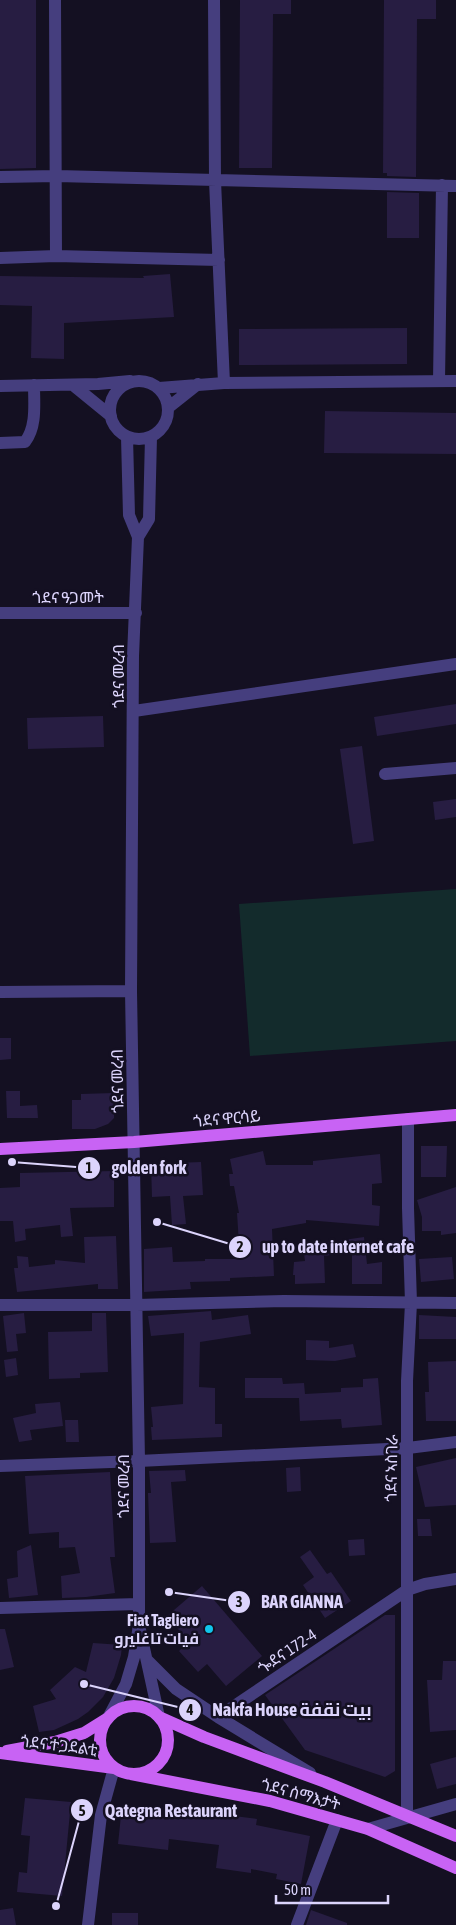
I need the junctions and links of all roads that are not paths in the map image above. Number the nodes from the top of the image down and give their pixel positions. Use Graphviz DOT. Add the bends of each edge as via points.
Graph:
graph roads {
  1 [pos="55,0"];
  2 [pos="214,0"];
  3 [pos="57,176"];
  4 [pos="0,177"];
  5 [pos="216,181"];
  6 [pos="442,185"];
  7 [pos="456,186"];
  8 [pos="56,256"];
  9 [pos="0,258"];
  10 [pos="219,260"];
  11 [pos="137,381"];
  12 [pos="439,381"];
  13 [pos="456,381"];
  14 [pos="224,382"];
  15 [pos="198,384"];
  16 [pos="34,385"];
  17 [pos="73,385"];
  18 [pos="0,386"];
  19 [pos="159,388"];
  20 [pos="168,407"];
  21 [pos="111,416"];
  22 [pos="127,437"];
  23 [pos="151,437"];
  24 [pos="0,443"];
  25 [pos="129,476"];
  26 [pos="150,476"];
  27 [pos="138,537"];
  28 [pos="0,613"];
  29 [pos="136,613"];
  30 [pos="456,664"];
  31 [pos="134,711"];
  32 [pos="456,768"];
  33 [pos="384,774"];
  34 [pos="131,991"];
  35 [pos="0,992"];
  36 [pos="456,1115"];
  37 [pos="408,1119"];
  38 [pos="134,1142"];
  39 [pos="0,1149"];
  40 [pos="411,1303"];
  41 [pos="456,1303"];
  42 [pos="0,1305"];
  43 [pos="137,1305"];
  44 [pos="456,1442"];
  45 [pos="408,1448"];
  46 [pos="139,1461"];
  47 [pos="0,1466"];
  48 [pos="456,1579"];
  49 [pos="407,1590"];
  50 [pos="138,1604"];
  51 [pos="0,1608"];
  52 [pos="139,1625"];
  53 [pos="147,1660"];
  54 [pos="159,1717"];
  55 [pos="218,1717"];
  56 [pos="108,1718"];
  57 [pos="0,1753"];
  58 [pos="114,1768"];
  59 [pos="131,1774"];
  60 [pos="325,1782"];
  61 [pos="456,1804"];
  62 [pos="407,1817"];
  63 [pos="337,1820"];
  64 [pos="368,1829"];
  65 [pos="456,1836"];
  66 [pos="456,1868"];
  67 [pos="88,1925"];
  68 [pos="297,1925"];
  1 -- 3 [label="street"];
  2 -- 5 [label="street"];
  3 -- 4 [label="street"];
  3 -- 5 [label="street"];
  3 -- 8 [label="street"];
  5 -- 6 [label="street"];
  5 -- 10 [label="street"];
  6 -- 7 [label="street"];
  6 -- 12 [label="street"];
  8 -- 9 [label="street"];
  8 -- 10 [label="street"];
  10 -- 14 [label="street"];
  11 -- 17 [label="street"];
  11 -- 19 [label="street"];
  11 -- 21 [label="street" via="120,388 114,396"];
  12 -- 13 [label="street"];
  12 -- 14 [label="street"];
  14 -- 15 [label="street"];
  15 -- 19 [label="street"];
  15 -- 20 [label="street"];
  16 -- 17 [label="street"];
  16 -- 18 [label="street"];
  16 -- 24 [label="street" via="31,434 25,442"];
  17 -- 21 [label="street"];
  19 -- 20 [label="street"];
  20 -- 23 [label="street" via="165,424"];
  21 -- 22 [label="street" via="120,432"];
  22 -- 23 [label="street" via="136,440"];
  22 -- 25 [label="street, ጎደና መረብ"];
  23 -- 26 [label="street, ጎደና መረብ"];
  25 -- 26 [label="street"];
  25 -- 27 [label="street, ጎደና መረብ" via="129,515"];
  26 -- 27 [label="street, ጎደና መረብ" via="150,518"];
  27 -- 29 [label="street, ጎደና መረብ"];
  28 -- 29 [label="street, ጎደና ዓጋመት"];
  29 -- 31 [label="street, ጎደና መረብ"];
  30 -- 31 [label="street"];
  31 -- 34 [label="street, ጎደና መረብ"];
  32 -- 33 [label="street"];
  34 -- 35 [label="street"];
  34 -- 38 [label="street, ጎደና መረብ"];
  36 -- 37 [label="main road, ጎደና ዋርሳይ"];
  37 -- 38 [label="main road, ጎደና ዋርሳይ"];
  37 -- 40 [label="street, ጎደና ኣስገራ"];
  38 -- 39 [label="main road, ጎደና ዋርሳይ"];
  38 -- 43 [label="street, ጎደና መረብ"];
  40 -- 41 [label="street"];
  40 -- 43 [label="street" via="284,1301"];
  40 -- 45 [label="street, ጎደና ኣስገራ"];
  42 -- 43 [label="street"];
  43 -- 46 [label="street, ጎደና መረብ"];
  44 -- 45 [label="street"];
  45 -- 46 [label="street"];
  45 -- 49 [label="street, ጎደና ኣስገራ"];
  46 -- 47 [label="street"];
  46 -- 50 [label="street, ጎደና መረብ"];
  48 -- 49 [label="street, ጐደና 172-4"];
  49 -- 55 [label="street, ጐደና 172-4"];
  49 -- 62 [label="street, ጎደና ኣስገራ"];
  50 -- 51 [label="street"];
  50 -- 52 [label="street, ጎደና መረብ"];
  52 -- 53 [label="street"];
  52 -- 56 [label="street" via="126,1684"];
  53 -- 54 [label="street"];
  53 -- 55 [label="street" via="176,1689"];
  54 -- 56 [label="main road" via="139,1706 128,1706"];
  54 -- 59 [label="main road" via="168,1738 164,1755 154,1768"];
  54 -- 60 [label="main road, ጎደና ሰማእታት"];
  55 -- 60 [label="street"];
  56 -- 57 [label="main road, ጎደና ተጋደልቲ" via="84,1733"];
  56 -- 58 [label="main road" via="102,1728 101,1750"];
  57 -- 58 [label="main road, ጎደና ተጋደልቲ"];
  58 -- 59 [label="main road"];
  58 -- 67 [label="street" via="101,1815"];
  59 -- 63 [label="main road, ጎደና ሰማእታት" via="270,1801"];
  60 -- 62 [label="main road, ጎደና ሰማእታት"];
  61 -- 62 [label="street"];
  62 -- 64 [label="street"];
  62 -- 65 [label="main road, ጎደና ሰማእታት"];
  63 -- 64 [label="main road, ጎደና ሰማእታት"];
  63 -- 68 [label="street"];
  64 -- 66 [label="main road, ጎደና ሰማእታት"];
}
